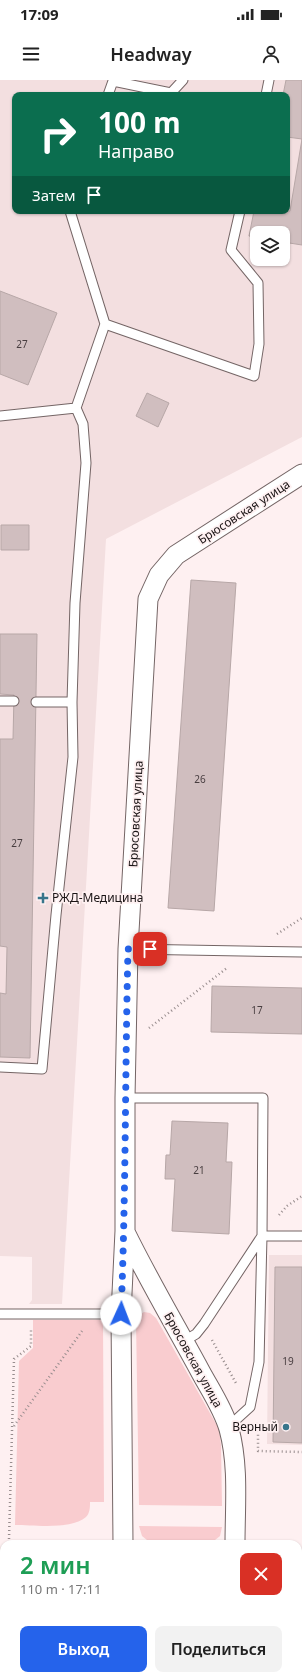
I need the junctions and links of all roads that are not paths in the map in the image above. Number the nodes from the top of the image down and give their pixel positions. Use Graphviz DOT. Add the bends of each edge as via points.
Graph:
graph roads {
  1 [pos="183,80"];
  2 [pos="269,80"];
  3 [pos="109,92"];
  4 [pos="166,92"];
  5 [pos="172,92"];
  6 [pos="267,92"];
  7 [pos="71,214"];
  8 [pos="239,214"];
  9 [pos="105,324"];
  10 [pos="76,408"];
  11 [pos="0,416"];
  12 [pos="302,474"];
  13 [pos="0,701"];
  14 [pos="14,701"];
  15 [pos="36,702"];
  16 [pos="72,702"];
  17 [pos="128,949"];
  18 [pos="302,952"];
  19 [pos="0,1067"];
  20 [pos="125,1098"];
  21 [pos="125,1231"];
  22 [pos="262,1236"];
  23 [pos="302,1236"];
  24 [pos="0,1314"];
  25 [pos="121,1314"];
  26 [pos="184,1341"];
  27 [pos="228,1427"];
  28 [pos="124,1540"];
  29 [pos="235,1540"];
  1 -- 5 [label="lane"];
  2 -- 6 [label="lane"];
  3 -- 4 [label="lane" via="113,81"];
  7 -- 9 [label="lane"];
  8 -- 9 [label="lane" via="231,250 258,282 259,344 254,376"];
  9 -- 10 [label="lane"];
  10 -- 11 [label="lane"];
  10 -- 16 [label="lane" via="83,424 86,463 75,603"];
  12 -- 17 [label="street, Брюсовская улица" via="176,555 159,575 148,599"];
  13 -- 14 [label="lane"];
  15 -- 16 [label="lane"];
  16 -- 19 [label="lane" via="72,757 42,1069"];
  17 -- 18 [label="lane"];
  17 -- 20 [label="street, Брюсовская улица"];
  20 -- 21 [label="street, Брюсовская улица"];
  20 -- 22 [label="lane" via="263,1098"];
  21 -- 25 [label="street, Брюсовская улица"];
  21 -- 26 [label="street, Брюсовская улица" via="150,1282"];
  22 -- 23 [label="lane"];
  22 -- 26 [label="lane" via="204,1324 196,1334"];
  22 -- 27 [label="lane" via="259,1362 250,1407"];
  24 -- 25 [label="lane"];
  25 -- 28 [label="street, Брюсовская улица"];
  26 -- 27 [label="street, Брюсовская улица"];
  27 -- 29 [label="street, Брюсовская улица" via="236,1488"];
}
